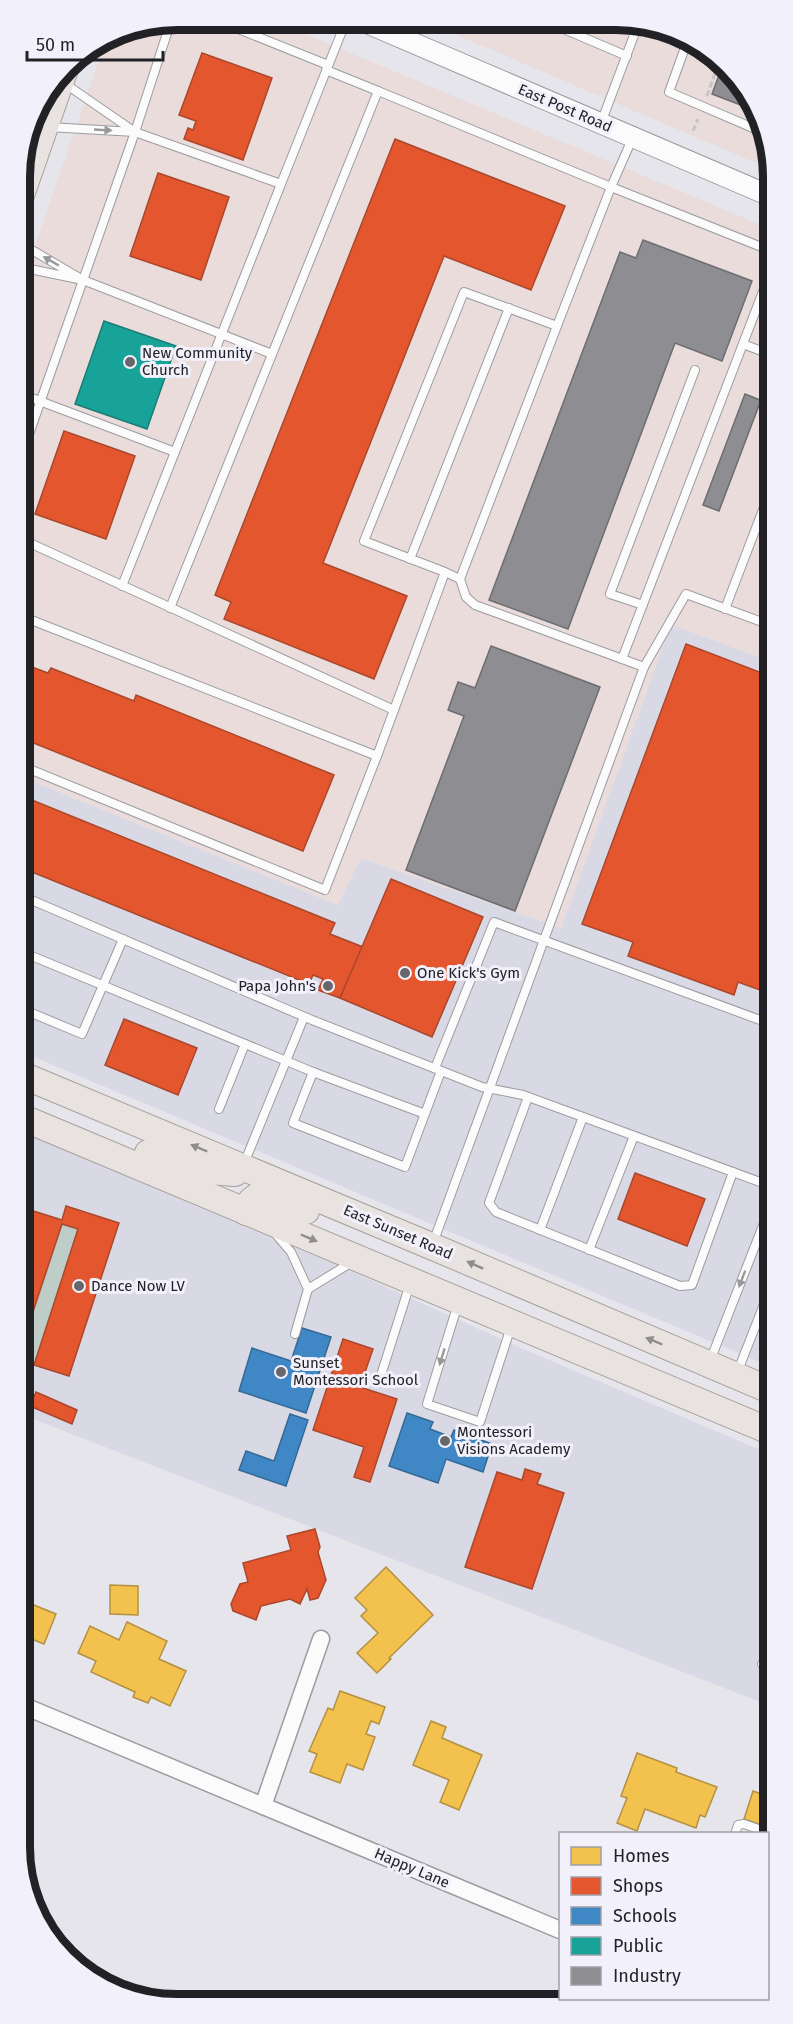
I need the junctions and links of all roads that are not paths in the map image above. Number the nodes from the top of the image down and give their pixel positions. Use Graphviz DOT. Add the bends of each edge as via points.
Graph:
graph roads {
  1 [pos="168,30"];
  2 [pos="239,30"];
  3 [pos="342,30"];
  4 [pos="383,30"];
  5 [pos="567,30"];
  6 [pos="636,32"];
  7 [pos="685,47"];
  8 [pos="627,56"];
  9 [pos="327,68"];
  10 [pos="67,79"];
  11 [pos="378,91"];
  12 [pos="54,97"];
  13 [pos="601,123"];
  14 [pos="755,129"];
  15 [pos="135,132"];
  16 [pos="633,136"];
  17 [pos="36,139"];
  18 [pos="31,158"];
  19 [pos="281,184"];
  20 [pos="611,187"];
  21 [pos="763,193"];
  22 [pos="763,248"];
  23 [pos="30,249"];
  24 [pos="30,269"];
  25 [pos="83,280"];
  26 [pos="763,292"];
  27 [pos="508,308"];
  28 [pos="557,326"];
  29 [pos="222,333"];
  30 [pos="743,344"];
  31 [pos="763,352"];
  32 [pos="272,354"];
  33 [pos="695,370"];
  34 [pos="30,398"];
  35 [pos="40,402"];
  36 [pos="30,431"];
  37 [pos="175,452"];
  38 [pos="763,510"];
  39 [pos="30,543"];
  40 [pos="410,559"];
  41 [pos="445,572"];
  42 [pos="460,579"];
  43 [pos="122,586"];
  44 [pos="643,605"];
  45 [pos="170,608"];
  46 [pos="725,609"];
  47 [pos="30,620"];
  48 [pos="763,623"];
  49 [pos="622,659"];
  50 [pos="644,667"];
  51 [pos="394,710"];
  52 [pos="377,756"];
  53 [pos="30,769"];
  54 [pos="30,899"];
  55 [pos="123,939"];
  56 [pos="544,939"];
  57 [pos="30,955"];
  58 [pos="103,986"];
  59 [pos="30,1012"];
  60 [pos="304,1017"];
  61 [pos="763,1021"];
  62 [pos="245,1044"];
  63 [pos="286,1061"];
  64 [pos="438,1070"];
  65 [pos="313,1072"];
  66 [pos="30,1078"];
  67 [pos="489,1088"];
  68 [pos="528,1097"];
  69 [pos="219,1109"];
  70 [pos="425,1114"];
  71 [pos="583,1117"];
  72 [pos="30,1121"];
  73 [pos="634,1136"];
  74 [pos="77,1141"];
  75 [pos="242,1167"];
  76 [pos="733,1172"];
  77 [pos="763,1183"];
  78 [pos="246,1212"];
  79 [pos="373,1221"];
  80 [pos="763,1225"];
  81 [pos="540,1230"];
  82 [pos="431,1246"];
  83 [pos="589,1250"];
  84 [pos="357,1258"];
  85 [pos="411,1281"];
  86 [pos="308,1289"];
  87 [pos="459,1301"];
  88 [pos="763,1307"];
  89 [pos="512,1323"];
  90 [pos="295,1334"];
  91 [pos="708,1365"];
  92 [pos="382,1372"];
  93 [pos="736,1376"];
  94 [pos="763,1387"];
  95 [pos="694,1400"];
  96 [pos="723,1412"];
  97 [pos="763,1428"];
  98 [pos="321,1639"];
  99 [pos="30,1709"];
  100 [pos="263,1806"];
  101 [pos="763,1831"];
  102 [pos="735,1832"];
  103 [pos="559,1929"];
  1 -- 15 [label="lane"];
  2 -- 9 [label="lane"];
  3 -- 9 [label="lane"];
  4 -- 13 [label="street, East Post Road"];
  5 -- 8 [label="lane"];
  6 -- 8 [label="lane"];
  7 -- 14 [label="lane" via="669,92"];
  8 -- 13 [label="lane"];
  9 -- 11 [label="lane"];
  9 -- 19 [label="lane"];
  10 -- 15 [label="lane"];
  11 -- 20 [label="lane"];
  11 -- 32 [label="lane"];
  12 -- 17 [label="main road"];
  13 -- 16 [label="street, East Post Road"];
  17 -- 15 [label="lane, one-way"];
  15 -- 19 [label="lane"];
  15 -- 25 [label="lane"];
  16 -- 20 [label="lane"];
  16 -- 21 [label="street, East Post Road"];
  17 -- 18 [label="main road"];
  19 -- 29 [label="lane"];
  20 -- 22 [label="lane"];
  20 -- 28 [label="lane"];
  25 -- 23 [label="lane, one-way"];
  24 -- 25 [label="lane"];
  25 -- 29 [label="lane"];
  25 -- 35 [label="lane"];
  26 -- 30 [label="lane"];
  27 -- 28 [label="lane"];
  27 -- 40 [label="lane"];
  27 -- 40 [label="lane" via="464,292 364,541"];
  28 -- 42 [label="lane"];
  29 -- 32 [label="lane"];
  29 -- 37 [label="lane"];
  30 -- 31 [label="lane"];
  30 -- 44 [label="lane"];
  32 -- 45 [label="lane"];
  33 -- 44 [label="lane" via="610,594"];
  34 -- 35 [label="lane"];
  35 -- 36 [label="lane"];
  35 -- 37 [label="lane"];
  37 -- 43 [label="lane"];
  38 -- 46 [label="lane"];
  39 -- 43 [label="lane"];
  40 -- 41 [label="lane"];
  41 -- 42 [label="lane"];
  41 -- 51 [label="lane"];
  42 -- 49 [label="lane" via="466,597 476,605"];
  43 -- 45 [label="lane"];
  44 -- 49 [label="lane"];
  45 -- 51 [label="lane"];
  46 -- 48 [label="lane"];
  46 -- 50 [label="lane" via="686,594"];
  47 -- 52 [label="lane"];
  49 -- 50 [label="lane"];
  50 -- 56 [label="lane"];
  51 -- 52 [label="lane"];
  52 -- 53 [label="lane" via="324,890"];
  54 -- 55 [label="lane"];
  55 -- 58 [label="lane"];
  55 -- 60 [label="lane"];
  56 -- 61 [label="lane"];
  56 -- 64 [label="lane" via="494,922"];
  56 -- 67 [label="lane"];
  57 -- 58 [label="lane"];
  58 -- 59 [label="lane" via="82,1034"];
  58 -- 62 [label="lane"];
  60 -- 63 [label="lane"];
  60 -- 64 [label="lane"];
  62 -- 63 [label="lane"];
  62 -- 69 [label="lane"];
  63 -- 65 [label="lane"];
  63 -- 75 [label="lane"];
  64 -- 67 [label="lane"];
  64 -- 70 [label="lane"];
  65 -- 70 [label="lane"];
  65 -- 70 [label="lane" via="293,1123 405,1167"];
  75 -- 66 [label="main road, East Sunset Road, one-way"];
  67 -- 68 [label="lane"];
  67 -- 82 [label="lane"];
  68 -- 71 [label="lane"];
  68 -- 81 [label="lane" via="489,1203 496,1212"];
  71 -- 73 [label="lane"];
  71 -- 81 [label="lane"];
  72 -- 74 [label="main road"];
  73 -- 76 [label="lane"];
  73 -- 83 [label="lane"];
  74 -- 75 [label="main road" via="88,1136 109,1137 195,1170 235,1173"];
  74 -- 78 [label="main road"];
  75 -- 79 [label="main road, East Sunset Road"];
  76 -- 77 [label="lane"];
  76 -- 83 [label="lane" via="692,1285 680,1286"];
  78 -- 79 [label="main road" via="256,1197 276,1199 349,1224"];
  78 -- 84 [label="main road, one-way"];
  78 -- 86 [label="lane" via="273,1231 291,1252"];
  79 -- 82 [label="main road, East Sunset Road"];
  80 -- 91 [label="lane, one-way"];
  81 -- 83 [label="lane"];
  91 -- 82 [label="main road, East Sunset Road, one-way"];
  84 -- 85 [label="main road"];
  84 -- 86 [label="lane"];
  85 -- 87 [label="main road"];
  85 -- 92 [label="lane"];
  86 -- 90 [label="lane"];
  87 -- 89 [label="main road"];
  87 -- 89 [label="lane, one-way" via="427,1404 480,1422"];
  88 -- 93 [label="lane"];
  89 -- 95 [label="main road"];
  91 -- 93 [label="main road, East Sunset Road"];
  91 -- 95 [label="main road"];
  93 -- 94 [label="main road, East Sunset Road"];
  93 -- 96 [label="main road"];
  95 -- 96 [label="main road"];
  96 -- 97 [label="main road"];
  98 -- 100 [label="street"];
  99 -- 100 [label="street, Happy Lane"];
  100 -- 103 [label="street, Happy Lane"];
  101 -- 102 [label="lane" via="744,1824 738,1825"];
}
